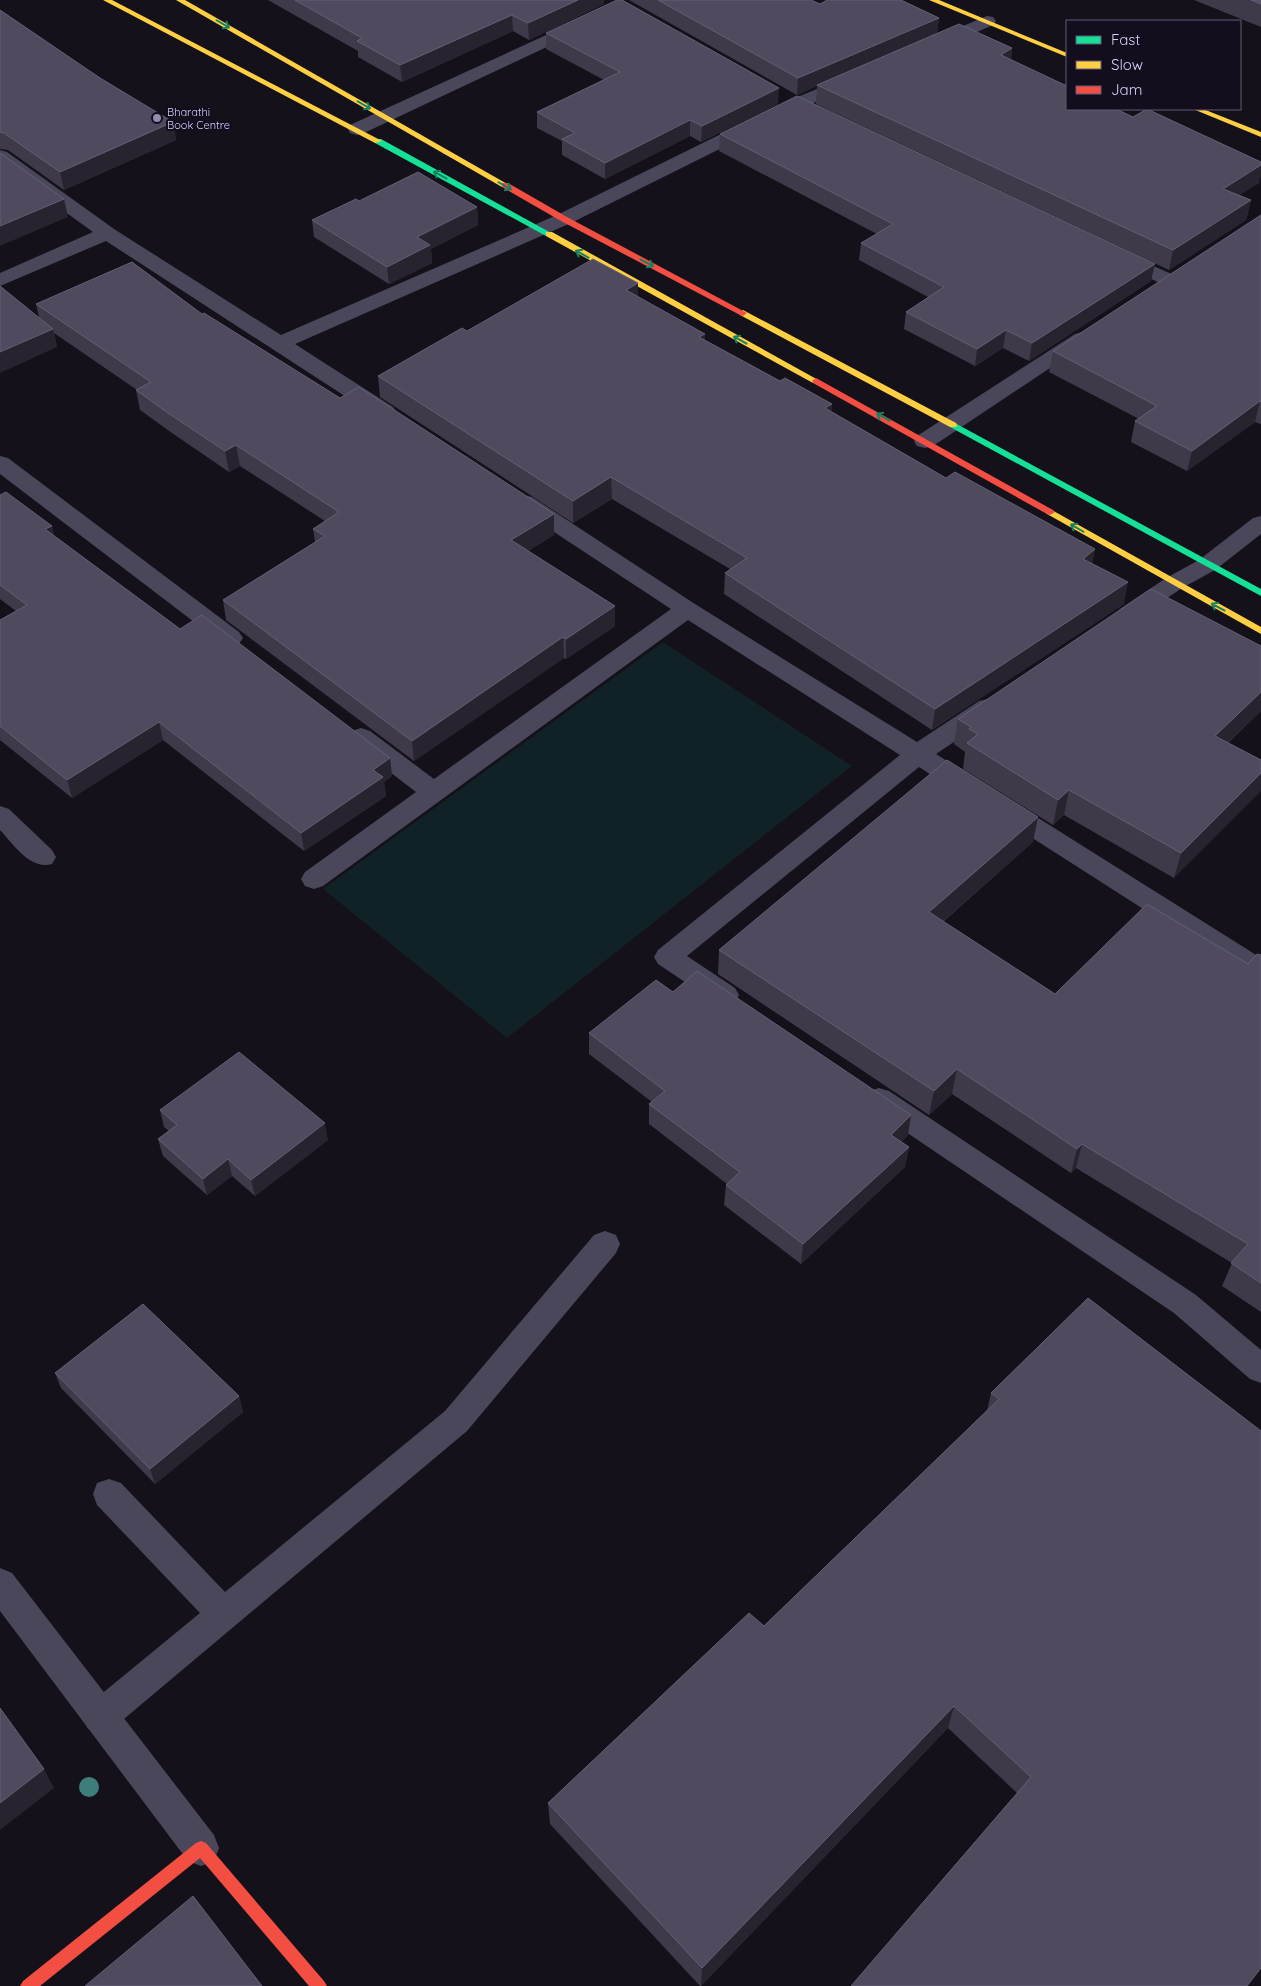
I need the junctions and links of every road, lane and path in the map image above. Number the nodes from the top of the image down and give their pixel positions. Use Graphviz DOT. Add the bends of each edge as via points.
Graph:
graph roads {
  1 [pos="107,0"];
  2 [pos="180,0"];
  3 [pos="933,0"];
  4 [pos="987,17"];
  5 [pos="595,18"];
  6 [pos="923,49"];
  7 [pos="1066,55"];
  8 [pos="869,73"];
  9 [pos="780,95"];
  10 [pos="796,104"];
  11 [pos="1199,110"];
  12 [pos="814,113"];
  13 [pos="384,116"];
  14 [pos="357,129"];
  15 [pos="1261,135"];
  16 [pos="0,156"];
  17 [pos="564,219"];
  18 [pos="537,229"];
  19 [pos="107,233"];
  20 [pos="1107,251"];
  21 [pos="0,280"];
  22 [pos="1169,280"];
  23 [pos="1102,324"];
  24 [pos="280,343"];
  25 [pos="405,424"];
  26 [pos="952,424"];
  27 [pos="925,441"];
  28 [pos="5,473"];
  29 [pos="504,490"];
  30 [pos="1261,522"];
  31 [pos="1207,565"];
  32 [pos="1174,583"];
  33 [pos="1261,593"];
  34 [pos="687,609"];
  35 [pos="1108,627"];
  36 [pos="1261,631"];
  37 [pos="251,654"];
  38 [pos="1009,693"];
  39 [pos="346,726"];
  40 [pos="918,754"];
  41 [pos="433,792"];
  42 [pos="0,814"];
  43 [pos="43,857"];
  44 [pos="314,879"];
  45 [pos="1261,971"];
  46 [pos="742,1007"];
  47 [pos="856,1084"];
  48 [pos="605,1244"];
  49 [pos="1261,1368"];
  50 [pos="109,1494"];
  51 [pos="0,1584"];
  52 [pos="224,1614"];
  53 [pos="100,1717"];
  54 [pos="201,1848"];
  55 [pos="28,1986"];
  56 [pos="319,1986"];
  1 -- 14 [label="street"];
  2 -- 13 [label="street, one-way"];
  3 -- 4 [label="street"];
  4 -- 6 [label="street"];
  4 -- 7 [label="street"];
  5 -- 13 [label="street"];
  8 -- 10 [label="street"];
  9 -- 10 [label="street"];
  10 -- 12 [label="street"];
  10 -- 17 [label="street"];
  11 -- 15 [label="street"];
  13 -- 14 [label="street"];
  13 -- 17 [label="street, one-way"];
  18 -- 14 [label="street, one-way"];
  16 -- 19 [label="street"];
  17 -- 18 [label="street"];
  17 -- 26 [label="street, one-way"];
  18 -- 24 [label="street"];
  27 -- 18 [label="street, one-way"];
  19 -- 21 [label="street"];
  19 -- 24 [label="street"];
  20 -- 22 [label="street"];
  23 -- 26 [label="street"];
  24 -- 25 [label="street"];
  26 -- 27 [label="street"];
  26 -- 31 [label="street"];
  32 -- 27 [label="street, one-way"];
  28 -- 37 [label="street"];
  29 -- 34 [label="street"];
  30 -- 31 [label="street"];
  31 -- 32 [label="street"];
  31 -- 33 [label="street"];
  32 -- 35 [label="street"];
  36 -- 32 [label="street, one-way"];
  34 -- 40 [label="street"];
  34 -- 41 [label="street"];
  38 -- 40 [label="street"];
  39 -- 41 [label="street"];
  40 -- 45 [label="street"];
  40 -- 46 [label="street" via="668,957"];
  41 -- 44 [label="street"];
  42 -- 43 [label="street"];
  47 -- 49 [label="street" via="1185,1304"];
  48 -- 52 [label="street" via="456,1421"];
  50 -- 52 [label="street"];
  51 -- 53 [label="street"];
  52 -- 53 [label="street"];
  53 -- 54 [label="street"];
  54 -- 55 [label="street"];
  54 -- 56 [label="street"];
}
